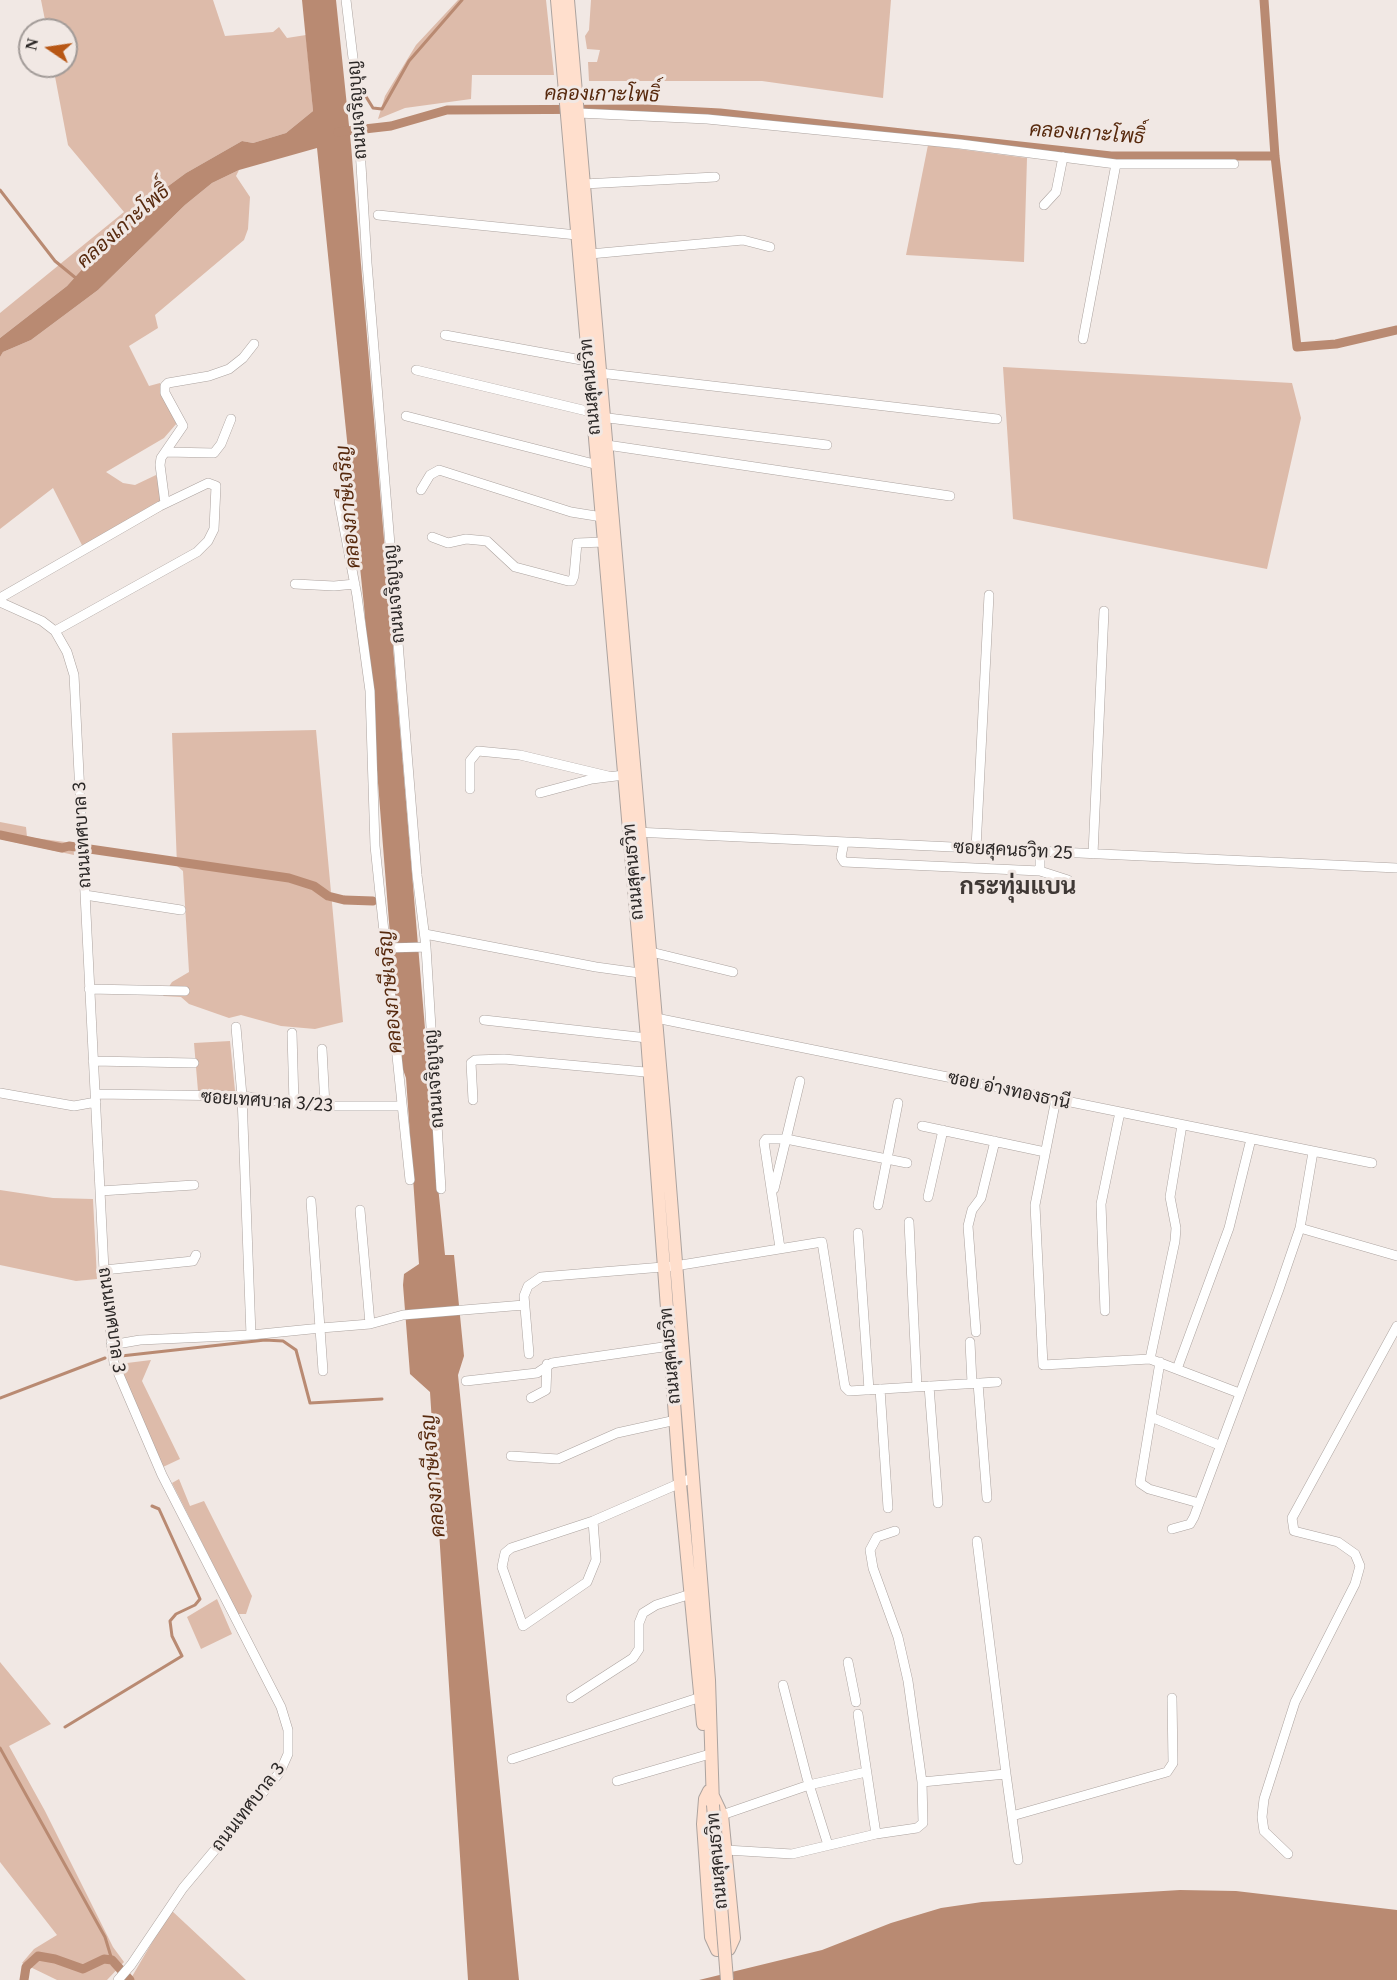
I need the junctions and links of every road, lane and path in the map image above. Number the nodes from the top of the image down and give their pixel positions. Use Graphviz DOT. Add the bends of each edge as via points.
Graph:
graph roads {
  1 [pos="346,0"];
  2 [pos="557,0"];
  3 [pos="568,0"];
  4 [pos="578,113"];
  5 [pos="1063,157"];
  6 [pos="1116,164"];
  7 [pos="1234,164"];
  8 [pos="715,177"];
  9 [pos="584,184"];
  10 [pos="1044,205"];
  11 [pos="378,215"];
  12 [pos="577,236"];
  13 [pos="770,247"];
  14 [pos="590,254"];
  15 [pos="445,335"];
  16 [pos="1083,339"];
  17 [pos="254,344"];
  18 [pos="587,361"];
  19 [pos="416,370"];
  20 [pos="600,373"];
  21 [pos="592,414"];
  22 [pos="406,416"];
  23 [pos="605,418"];
  24 [pos="231,419"];
  25 [pos="997,419"];
  26 [pos="607,445"];
  27 [pos="827,445"];
  28 [pos="166,452"];
  29 [pos="598,465"];
  30 [pos="421,490"];
  31 [pos="950,496"];
  32 [pos="339,501"];
  33 [pos="165,503"];
  34 [pos="602,517"];
  35 [pos="432,537"];
  36 [pos="604,542"];
  37 [pos="295,584"];
  38 [pos="355,584"];
  39 [pos="989,595"];
  40 [pos="0,600"];
  41 [pos="1104,611"];
  42 [pos="55,631"];
  43 [pos="624,775"];
  44 [pos="608,776"];
  45 [pos="470,789"];
  46 [pos="540,793"];
  47 [pos="635,832"];
  48 [pos="844,842"];
  49 [pos="976,848"];
  50 [pos="1040,851"];
  51 [pos="1093,854"];
  52 [pos="1397,868"];
  53 [pos="1040,872"];
  54 [pos="1068,880"];
  55 [pos="85,895"];
  56 [pos="181,910"];
  57 [pos="425,934"];
  58 [pos="423,947"];
  59 [pos="387,948"];
  60 [pos="651,952"];
  61 [pos="733,972"];
  62 [pos="647,974"];
  63 [pos="89,988"];
  64 [pos="185,991"];
  65 [pos="651,1017"];
  66 [pos="484,1020"];
  67 [pos="236,1027"];
  68 [pos="292,1033"];
  69 [pos="647,1038"];
  70 [pos="322,1049"];
  71 [pos="93,1061"];
  72 [pos="194,1063"];
  73 [pos="655,1073"];
  74 [pos="800,1081"];
  75 [pos="0,1092"];
  76 [pos="242,1096"];
  77 [pos="95,1098"];
  78 [pos="1056,1099"];
  79 [pos="473,1100"];
  80 [pos="294,1103"];
  81 [pos="898,1103"];
  82 [pos="325,1106"];
  83 [pos="402,1106"];
  84 [pos="1120,1112"];
  85 [pos="1182,1125"];
  86 [pos="922,1126"];
  87 [pos="943,1130"];
  88 [pos="786,1138"];
  89 [pos="1251,1139"];
  90 [pos="995,1142"];
  91 [pos="1045,1152"];
  92 [pos="1313,1152"];
  93 [pos="887,1159"];
  94 [pos="907,1163"];
  95 [pos="1372,1163"];
  96 [pos="410,1180"];
  97 [pos="194,1185"];
  98 [pos="441,1189"];
  99 [pos="100,1191"];
  100 [pos="773,1194"];
  101 [pos="928,1197"];
  102 [pos="311,1201"];
  103 [pos="878,1205"];
  104 [pos="360,1210"];
  105 [pos="909,1222"];
  106 [pos="1300,1228"];
  107 [pos="858,1233"];
  108 [pos="780,1248"];
  109 [pos="196,1255"];
  110 [pos="1397,1256"];
  111 [pos="669,1266"];
  112 [pos="104,1270"];
  113 [pos="524,1305"];
  114 [pos="1105,1311"];
  115 [pos="370,1323"];
  116 [pos="1397,1326"];
  117 [pos="321,1328"];
  118 [pos="976,1332"];
  119 [pos="251,1335"];
  120 [pos="970,1342"];
  121 [pos="111,1345"];
  122 [pos="670,1346"];
  123 [pos="529,1354"];
  124 [pos="1150,1359"];
  125 [pos="1160,1362"];
  126 [pos="547,1364"];
  127 [pos="1177,1369"];
  128 [pos="323,1371"];
  129 [pos="466,1381"];
  130 [pos="997,1382"];
  131 [pos="975,1383"];
  132 [pos="929,1386"];
  133 [pos="917,1387"];
  134 [pos="880,1389"];
  135 [pos="869,1390"];
  136 [pos="1239,1393"];
  137 [pos="531,1398"];
  138 [pos="1151,1417"];
  139 [pos="676,1420"];
  140 [pos="1219,1444"];
  141 [pos="511,1456"];
  142 [pos="692,1478"];
  143 [pos="680,1484"];
  144 [pos="987,1498"];
  145 [pos="938,1503"];
  146 [pos="1199,1503"];
  147 [pos="888,1508"];
  148 [pos="593,1521"];
  149 [pos="1172,1529"];
  150 [pos="895,1531"];
  151 [pos="691,1535"];
  152 [pos="977,1541"];
  153 [pos="691,1594"];
  154 [pos="849,1662"];
  155 [pos="783,1685"];
  156 [pos="705,1696"];
  157 [pos="571,1698"];
  158 [pos="1172,1698"];
  159 [pos="856,1702"];
  160 [pos="858,1714"];
  161 [pos="709,1748"];
  162 [pos="512,1759"];
  163 [pos="866,1772"];
  164 [pos="1006,1774"];
  165 [pos="617,1781"];
  166 [pos="922,1782"];
  167 [pos="809,1785"];
  168 [pos="712,1795"];
  169 [pos="722,1815"];
  170 [pos="1012,1816"];
  171 [pos="876,1834"];
  172 [pos="828,1845"];
  173 [pos="726,1850"];
  174 [pos="1288,1854"];
  175 [pos="1018,1860"];
  176 [pos="118,1980"];
  177 [pos="727,1980"];
  1 -- 57 [label="street, ถนนเจริญบุญ"];
  2 -- 12 [label="main road, ถนนสุคนธวิท"];
  3 -- 4 [label="main road, ถนนสุคนธวิท"];
  4 -- 5 [label="street" via="708,119"];
  4 -- 9 [label="main road, ถนนสุคนธวิท"];
  5 -- 6 [label="street"];
  5 -- 10 [label="street" via="1056,192"];
  6 -- 7 [label="street"];
  6 -- 16 [label="street"];
  8 -- 9 [label="street"];
  9 -- 14 [label="main road, ถนนสุคนธวิท"];
  11 -- 12 [label="street"];
  12 -- 18 [label="main road, ถนนสุคนธวิท"];
  13 -- 14 [label="street" via="743,240"];
  14 -- 20 [label="main road, ถนนสุคนธวิท"];
  15 -- 18 [label="street"];
  17 -- 28 [label="street" via="230,369 165,386 183,426"];
  18 -- 21 [label="main road, ถนนสุคนธวิท"];
  19 -- 21 [label="street"];
  20 -- 23 [label="main road, ถนนสุคนธวิท"];
  20 -- 25 [label="street"];
  21 -- 23 [label="street"];
  21 -- 29 [label="main road, ถนนสุคนธวิท"];
  22 -- 29 [label="street"];
  23 -- 26 [label="main road, ถนนสุคนธวิท"];
  23 -- 27 [label="street"];
  24 -- 28 [label="street" via="214,453"];
  26 -- 31 [label="street"];
  26 -- 47 [label="main road, ถนนสุคนธวิท"];
  28 -- 33 [label="street" via="160,465"];
  29 -- 34 [label="main road, ถนนสุคนธวิท"];
  30 -- 34 [label="street" via="430,475 439,470 571,512"];
  32 -- 38 [label="street"];
  33 -- 40 [label="street"];
  33 -- 42 [label="street" via="208,483 216,486 214,529 205,546"];
  34 -- 36 [label="main road, ถนนสุคนธวิท"];
  35 -- 36 [label="street" via="448,543 466,539 487,542 515,567 568,581 574,576 577,543"];
  36 -- 43 [label="main road, ถนนสุคนธวิท"];
  37 -- 38 [label="street"];
  38 -- 59 [label="street" via="370,691 372,819"];
  39 -- 49 [label="street"];
  40 -- 42 [label="street"];
  41 -- 51 [label="street"];
  42 -- 55 [label="street, ถนนเทศบาล 3" via="74,675"];
  43 -- 44 [label="street"];
  43 -- 47 [label="main road, ถนนสุคนธวิท"];
  44 -- 45 [label="street" via="520,755 478,751 470,761"];
  44 -- 46 [label="street"];
  47 -- 48 [label="street, ซอยสุคนธวิท 25"];
  47 -- 60 [label="main road, ถนนสุคนธวิท"];
  47 -- 62 [label="main road, ถนนสุคนธวิท"];
  48 -- 49 [label="street, ซอยสุคนธวิท 25"];
  48 -- 53 [label="street" via="844,862"];
  49 -- 50 [label="street, ซอยสุคนธวิท 25"];
  50 -- 51 [label="street, ซอยสุคนธวิท 25"];
  50 -- 53 [label="street"];
  51 -- 52 [label="street, ซอยสุคนธวิท 25"];
  53 -- 54 [label="street"];
  55 -- 56 [label="street"];
  55 -- 63 [label="street, ถนนเทศบาล 3"];
  57 -- 58 [label="street, ถนนเจริญบุญ"];
  57 -- 62 [label="street"];
  58 -- 59 [label="street"];
  58 -- 98 [label="street, ถนนเจริญบุญ"];
  59 -- 83 [label="street"];
  60 -- 61 [label="street"];
  60 -- 62 [label="main road, ถนนสุคนธวิท"];
  62 -- 65 [label="main road, ถนนสุคนธวิท"];
  63 -- 64 [label="street"];
  63 -- 71 [label="street, ถนนเทศบาล 3"];
  65 -- 69 [label="main road, ถนนสุคนธวิท"];
  65 -- 73 [label="main road, ถนนสุคนธวิท"];
  65 -- 78 [label="street, ซอย อ่างทองธานี"];
  66 -- 69 [label="street"];
  67 -- 76 [label="street"];
  68 -- 80 [label="street"];
  69 -- 73 [label="main road, ถนนสุคนธวิท"];
  70 -- 82 [label="street"];
  71 -- 72 [label="street"];
  71 -- 77 [label="street, ถนนเทศบาล 3"];
  73 -- 79 [label="street" via="504,1059 472,1060"];
  73 -- 111 [label="main road, ถนนสุคนธวิท"];
  74 -- 88 [label="street"];
  75 -- 77 [label="street, ซอยเทศบาล 3/23" via="74,1106"];
  76 -- 77 [label="street, ซอยเทศบาล 3/23"];
  76 -- 80 [label="street, ซอยเทศบาล 3/23"];
  76 -- 119 [label="street"];
  77 -- 99 [label="street, ถนนเทศบาล 3"];
  78 -- 84 [label="street, ซอย อ่างทองธานี"];
  78 -- 91 [label="street"];
  80 -- 82 [label="street, ซอยเทศบาล 3/23"];
  81 -- 93 [label="street"];
  82 -- 83 [label="street, ซอยเทศบาล 3/23"];
  83 -- 96 [label="street"];
  84 -- 85 [label="street, ซอย อ่างทองธานี"];
  84 -- 114 [label="street" via="1101,1204"];
  85 -- 89 [label="street, ซอย อ่างทองธานี"];
  85 -- 124 [label="street" via="1170,1197 1176,1228"];
  86 -- 87 [label="street"];
  87 -- 90 [label="street"];
  87 -- 101 [label="street"];
  88 -- 93 [label="street"];
  88 -- 100 [label="street"];
  88 -- 100 [label="street" via="764,1140"];
  89 -- 92 [label="street, ซอย อ่างทองธานี"];
  89 -- 127 [label="street" via="1229,1228"];
  90 -- 91 [label="street"];
  90 -- 118 [label="street" via="981,1198 972,1210 968,1226"];
  91 -- 124 [label="street" via="1035,1218 1043,1365"];
  92 -- 95 [label="street, ซอย อ่างทองธานี"];
  92 -- 106 [label="street"];
  93 -- 94 [label="street"];
  93 -- 103 [label="street"];
  97 -- 99 [label="street"];
  99 -- 112 [label="street, ถนนเทศบาล 3"];
  100 -- 108 [label="street"];
  102 -- 117 [label="street"];
  104 -- 115 [label="street"];
  105 -- 133 [label="street"];
  106 -- 110 [label="street"];
  106 -- 136 [label="street"];
  107 -- 135 [label="street"];
  108 -- 111 [label="street"];
  108 -- 135 [label="street" via="822,1242 845,1387 849,1391"];
  109 -- 112 [label="street" via="193,1261"];
  111 -- 113 [label="street" via="541,1277 526,1289"];
  111 -- 122 [label="main road, ถนนสุคนธวิท"];
  111 -- 142 [label="main road, ถนนสุคนธวิท"];
  112 -- 121 [label="street, ถนนเทศบาล 3"];
  113 -- 115 [label="street" via="403,1315"];
  113 -- 123 [label="street"];
  115 -- 117 [label="street"];
  116 -- 174 [label="street" via="1292,1518 1294,1531 1338,1542 1355,1554 1360,1566 1355,1584 1295,1702 1264,1799 1264,1831"];
  117 -- 119 [label="street"];
  117 -- 128 [label="street"];
  119 -- 121 [label="street"];
  120 -- 131 [label="street"];
  121 -- 176 [label="street, ถนนเทศบาล 3" via="119,1379 162,1475 281,1707 288,1730 288,1754 280,1772 183,1888"];
  122 -- 126 [label="street"];
  122 -- 139 [label="main road, ถนนสุคนธวิท"];
  124 -- 125 [label="street"];
  125 -- 127 [label="street"];
  125 -- 138 [label="street"];
  126 -- 129 [label="street" via="537,1373"];
  126 -- 137 [label="street" via="546,1390"];
  127 -- 136 [label="street"];
  130 -- 131 [label="street"];
  131 -- 132 [label="street"];
  131 -- 144 [label="street"];
  132 -- 133 [label="street"];
  132 -- 145 [label="street"];
  133 -- 134 [label="street"];
  134 -- 135 [label="street"];
  134 -- 147 [label="street"];
  136 -- 140 [label="street"];
  138 -- 140 [label="street"];
  138 -- 146 [label="street" via="1140,1483"];
  139 -- 141 [label="street" via="617,1433 558,1459"];
  139 -- 143 [label="main road, ถนนสุคนธวิท"];
  140 -- 146 [label="street"];
  142 -- 143 [label="street"];
  142 -- 151 [label="main road, ถนนสุคนธวิท"];
  143 -- 148 [label="street"];
  143 -- 151 [label="main road, ถนนสุคนธวิท"];
  146 -- 149 [label="street" via="1190,1524"];
  148 -- 148 [label="street" via="505,1553 502,1567 523,1626 587,1582 596,1560"];
  150 -- 166 [label="street" via="877,1537 870,1550 908,1681"];
  151 -- 153 [label="main road, ถนนสุคนธวิท"];
  151 -- 156 [label="main road, ถนนสุคนธวิท"];
  152 -- 164 [label="street"];
  153 -- 156 [label="main road, ถนนสุคนธวิท"];
  153 -- 157 [label="street" via="642,1613 639,1649 633,1658"];
  154 -- 159 [label="street"];
  155 -- 167 [label="street"];
  156 -- 161 [label="main road, ถนนสุคนธวิท"];
  156 -- 162 [label="street"];
  158 -- 170 [label="street" via="1173,1763 1167,1772"];
  160 -- 163 [label="street"];
  161 -- 165 [label="street"];
  161 -- 168 [label="main road, ถนนสุคนธวิท"];
  163 -- 167 [label="street"];
  163 -- 171 [label="street"];
  164 -- 166 [label="street"];
  164 -- 170 [label="street"];
  166 -- 171 [label="street" via="923,1823 917,1828"];
  167 -- 169 [label="street"];
  167 -- 172 [label="street"];
  168 -- 169 [label="main road"];
  168 -- 173 [label="main road" via="704,1810 704,1846 711,1937 717,1950 729,1949 734,1938"];
  168 -- 177 [label="main road, ถนนสุคนธวิท, bridge"];
  169 -- 173 [label="main road"];
  170 -- 175 [label="street"];
  171 -- 172 [label="street"];
  172 -- 173 [label="street" via="792,1854"];
}
